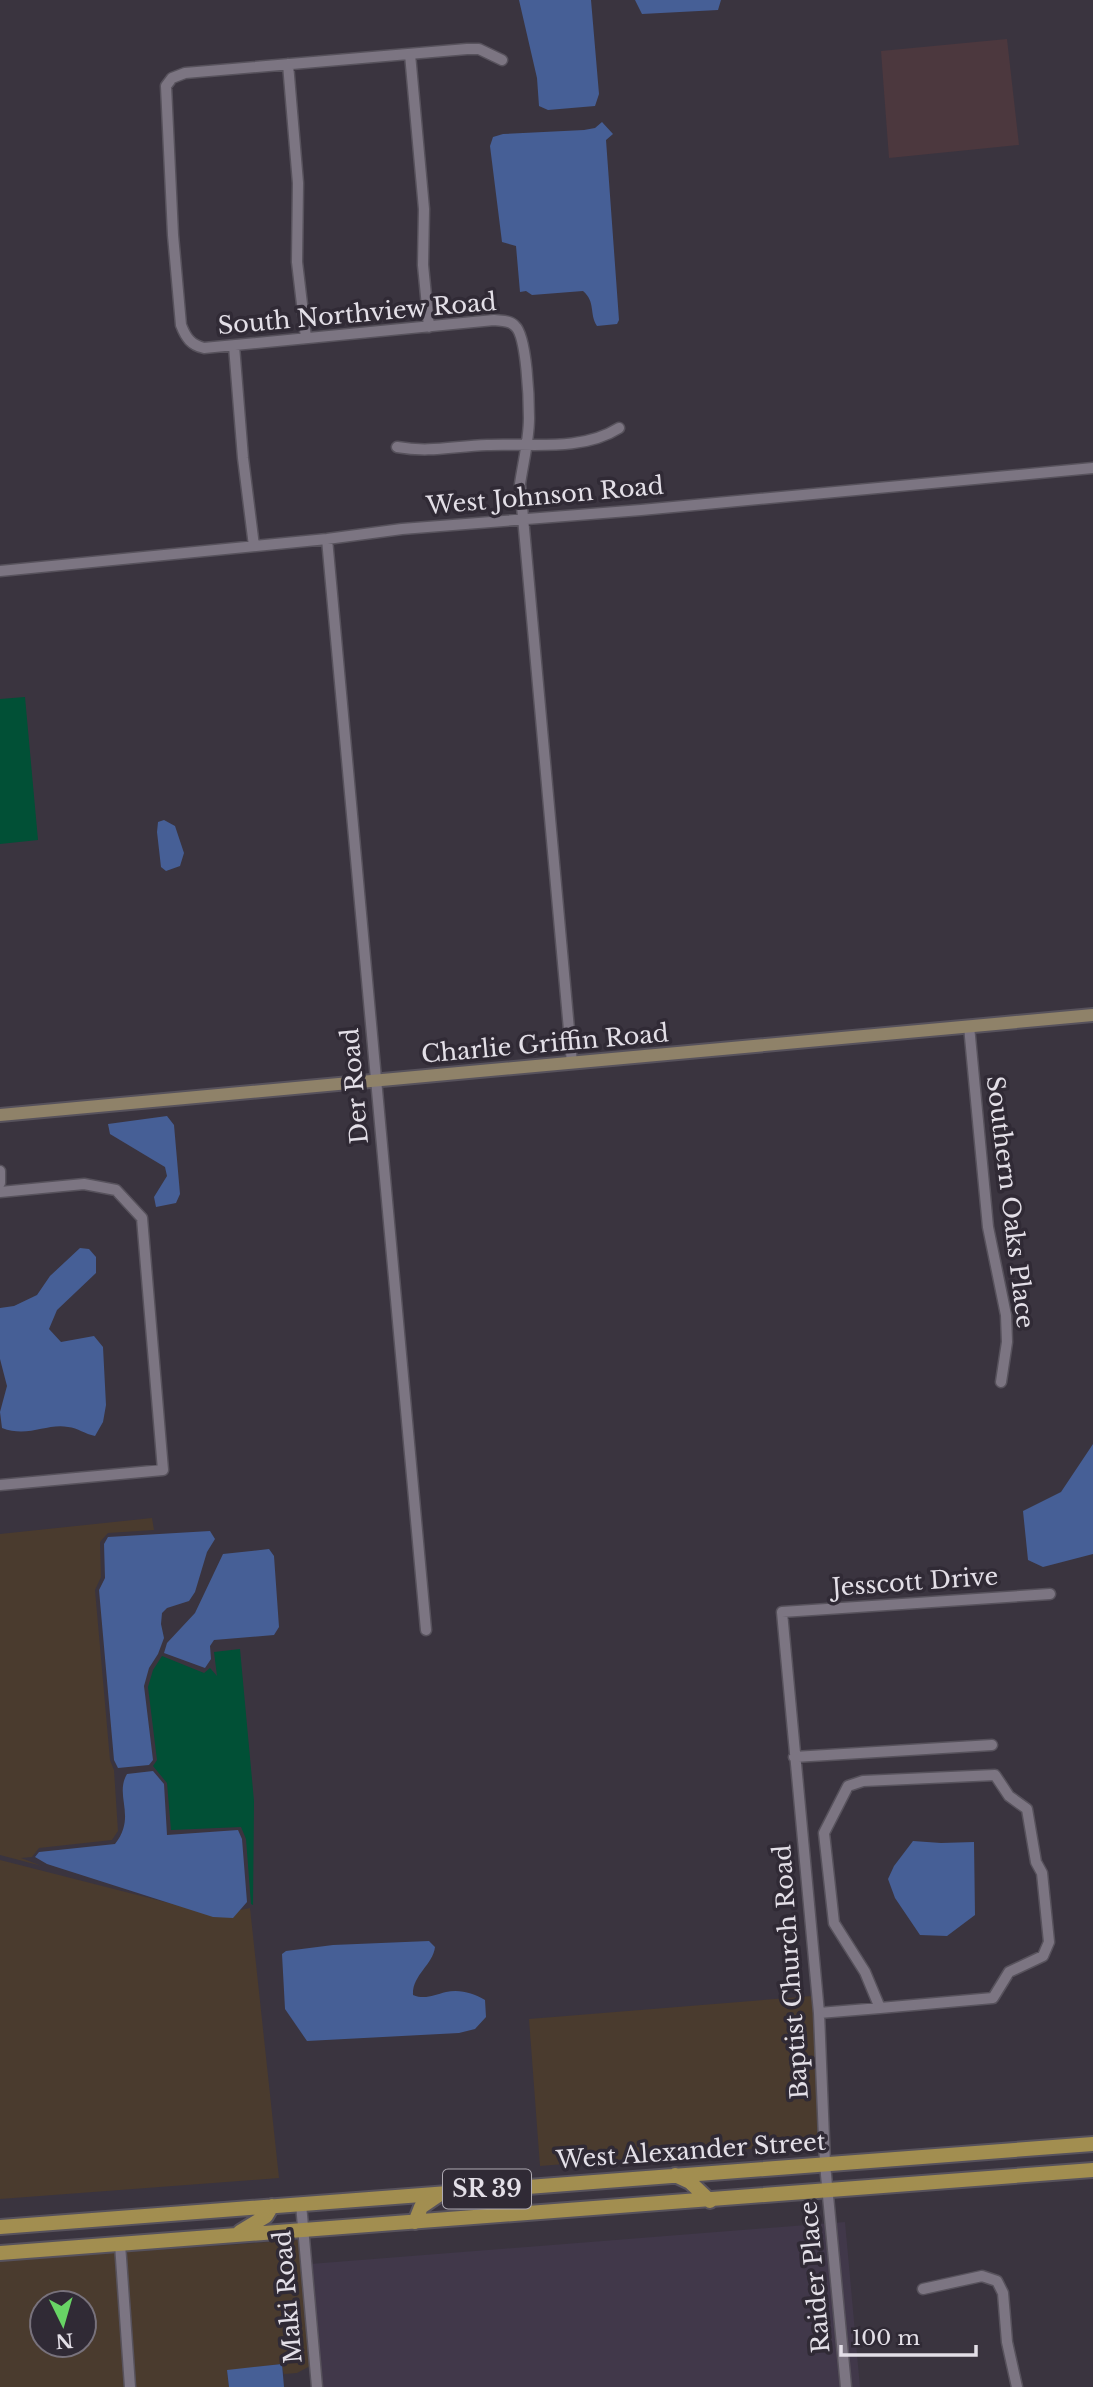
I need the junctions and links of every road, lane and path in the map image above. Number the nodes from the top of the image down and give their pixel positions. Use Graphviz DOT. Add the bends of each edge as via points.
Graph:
graph roads {
  1 [pos="410,54"];
  2 [pos="502,60"];
  3 [pos="288,64"];
  4 [pos="429,327"];
  5 [pos="306,338"];
  6 [pos="234,345"];
  7 [pos="619,428"];
  8 [pos="526,446"];
  9 [pos="397,447"];
  10 [pos="1093,468"];
  11 [pos="523,518"];
  12 [pos="327,539"];
  13 [pos="254,546"];
  14 [pos="0,570"];
  15 [pos="1093,1015"];
  16 [pos="969,1026"];
  17 [pos="572,1063"];
  18 [pos="376,1081"];
  19 [pos="0,1115"];
  20 [pos="0,1171"];
  21 [pos="0,1183"];
  22 [pos="0,1192"];
  23 [pos="1001,1382"];
  24 [pos="0,1485"];
  25 [pos="1050,1594"];
  26 [pos="782,1612"];
  27 [pos="426,1630"];
  28 [pos="992,1745"];
  29 [pos="794,1757"];
  30 [pos="880,2008"];
  31 [pos="819,2013"];
  32 [pos="1093,2144"];
  33 [pos="825,2164"];
  34 [pos="1093,2170"];
  35 [pos="673,2175"];
  36 [pos="828,2190"];
  37 [pos="441,2193"];
  38 [pos="710,2201"];
  39 [pos="301,2203"];
  40 [pos="271,2206"];
  41 [pos="415,2222"];
  42 [pos="0,2227"];
  43 [pos="303,2230"];
  44 [pos="236,2235"];
  45 [pos="120,2244"];
  46 [pos="0,2253"];
  47 [pos="923,2289"];
  48 [pos="130,2387"];
  49 [pos="317,2387"];
  50 [pos="846,2387"];
  51 [pos="1017,2387"];
  1 -- 2 [label="street, South Northview Road" via="478,49"];
  1 -- 3 [label="street, South Northview Road"];
  1 -- 4 [label="street"];
  3 -- 5 [label="street" via="298,183 297,262"];
  3 -- 6 [label="street, South Northview Road" via="185,74 172,78 166,86 181,325 194,346"];
  4 -- 5 [label="street, South Northview Road"];
  4 -- 8 [label="street, South Northview Road" via="494,320 517,327 522,336 529,418"];
  5 -- 6 [label="street, South Northview Road"];
  6 -- 13 [label="street"];
  7 -- 8 [label="street" via="592,440"];
  8 -- 9 [label="street" via="421,451"];
  8 -- 11 [label="street, South Northview Road" via="520,484"];
  10 -- 11 [label="street, West Johnson Road"];
  11 -- 12 [label="street, West Johnson Road"];
  11 -- 17 [label="street, South Northview Road"];
  12 -- 13 [label="street, West Johnson Road"];
  12 -- 18 [label="street, Der Road"];
  13 -- 14 [label="street, West Johnson Road"];
  15 -- 16 [label="street, Charlie Griffin Road"];
  16 -- 17 [label="street, Charlie Griffin Road"];
  16 -- 23 [label="street, Southern Oaks Place" via="988,1227 1006,1315"];
  17 -- 18 [label="street, Charlie Griffin Road"];
  18 -- 19 [label="street, Charlie Griffin Road"];
  18 -- 27 [label="street, Der Road"];
  20 -- 21 [label="street"];
  22 -- 24 [label="street" via="84,1184 116,1190 142,1218 163,1470"];
  25 -- 26 [label="street, Jesscott Drive"];
  26 -- 29 [label="street, Baptist Church Road"];
  28 -- 29 [label="street"];
  29 -- 31 [label="street, Baptist Church Road"];
  30 -- 30 [label="street" via="993,1998 1009,1972 1043,1956 1049,1942 1042,1873 1027,1809 1009,1796 995,1774 863,1781 848,1786 824,1833 834,1923"];
  30 -- 31 [label="street"];
  31 -- 33 [label="street, Baptist Church Road"];
  32 -- 33 [label="main road, West Alexander Street / SR 39"];
  33 -- 35 [label="main road, West Alexander Street / SR 39"];
  33 -- 36 [label="street, Raider Place"];
  34 -- 36 [label="main road, West Alexander Street / SR 39"];
  35 -- 37 [label="main road, West Alexander Street / SR 39"];
  35 -- 38 [label="main road" via="690,2182"];
  36 -- 38 [label="main road, West Alexander Street / SR 39"];
  36 -- 50 [label="street, Raider Place"];
  37 -- 39 [label="main road, West Alexander Street / SR 39"];
  37 -- 41 [label="main road" via="421,2207"];
  38 -- 41 [label="main road, West Alexander Street / SR 39"];
  39 -- 40 [label="main road, West Alexander Street / SR 39"];
  39 -- 43 [label="street, Maki Road"];
  40 -- 42 [label="main road, West Alexander Street / SR 39"];
  40 -- 44 [label="main road" via="266,2216"];
  41 -- 43 [label="main road, West Alexander Street / SR 39"];
  43 -- 44 [label="main road, West Alexander Street / SR 39"];
  43 -- 49 [label="street, Maki Road"];
  44 -- 45 [label="main road, West Alexander Street / SR 39"];
  45 -- 46 [label="main road, West Alexander Street / SR 39"];
  45 -- 48 [label="street"];
  47 -- 51 [label="street" via="982,2276 997,2281 1003,2293"];
}
